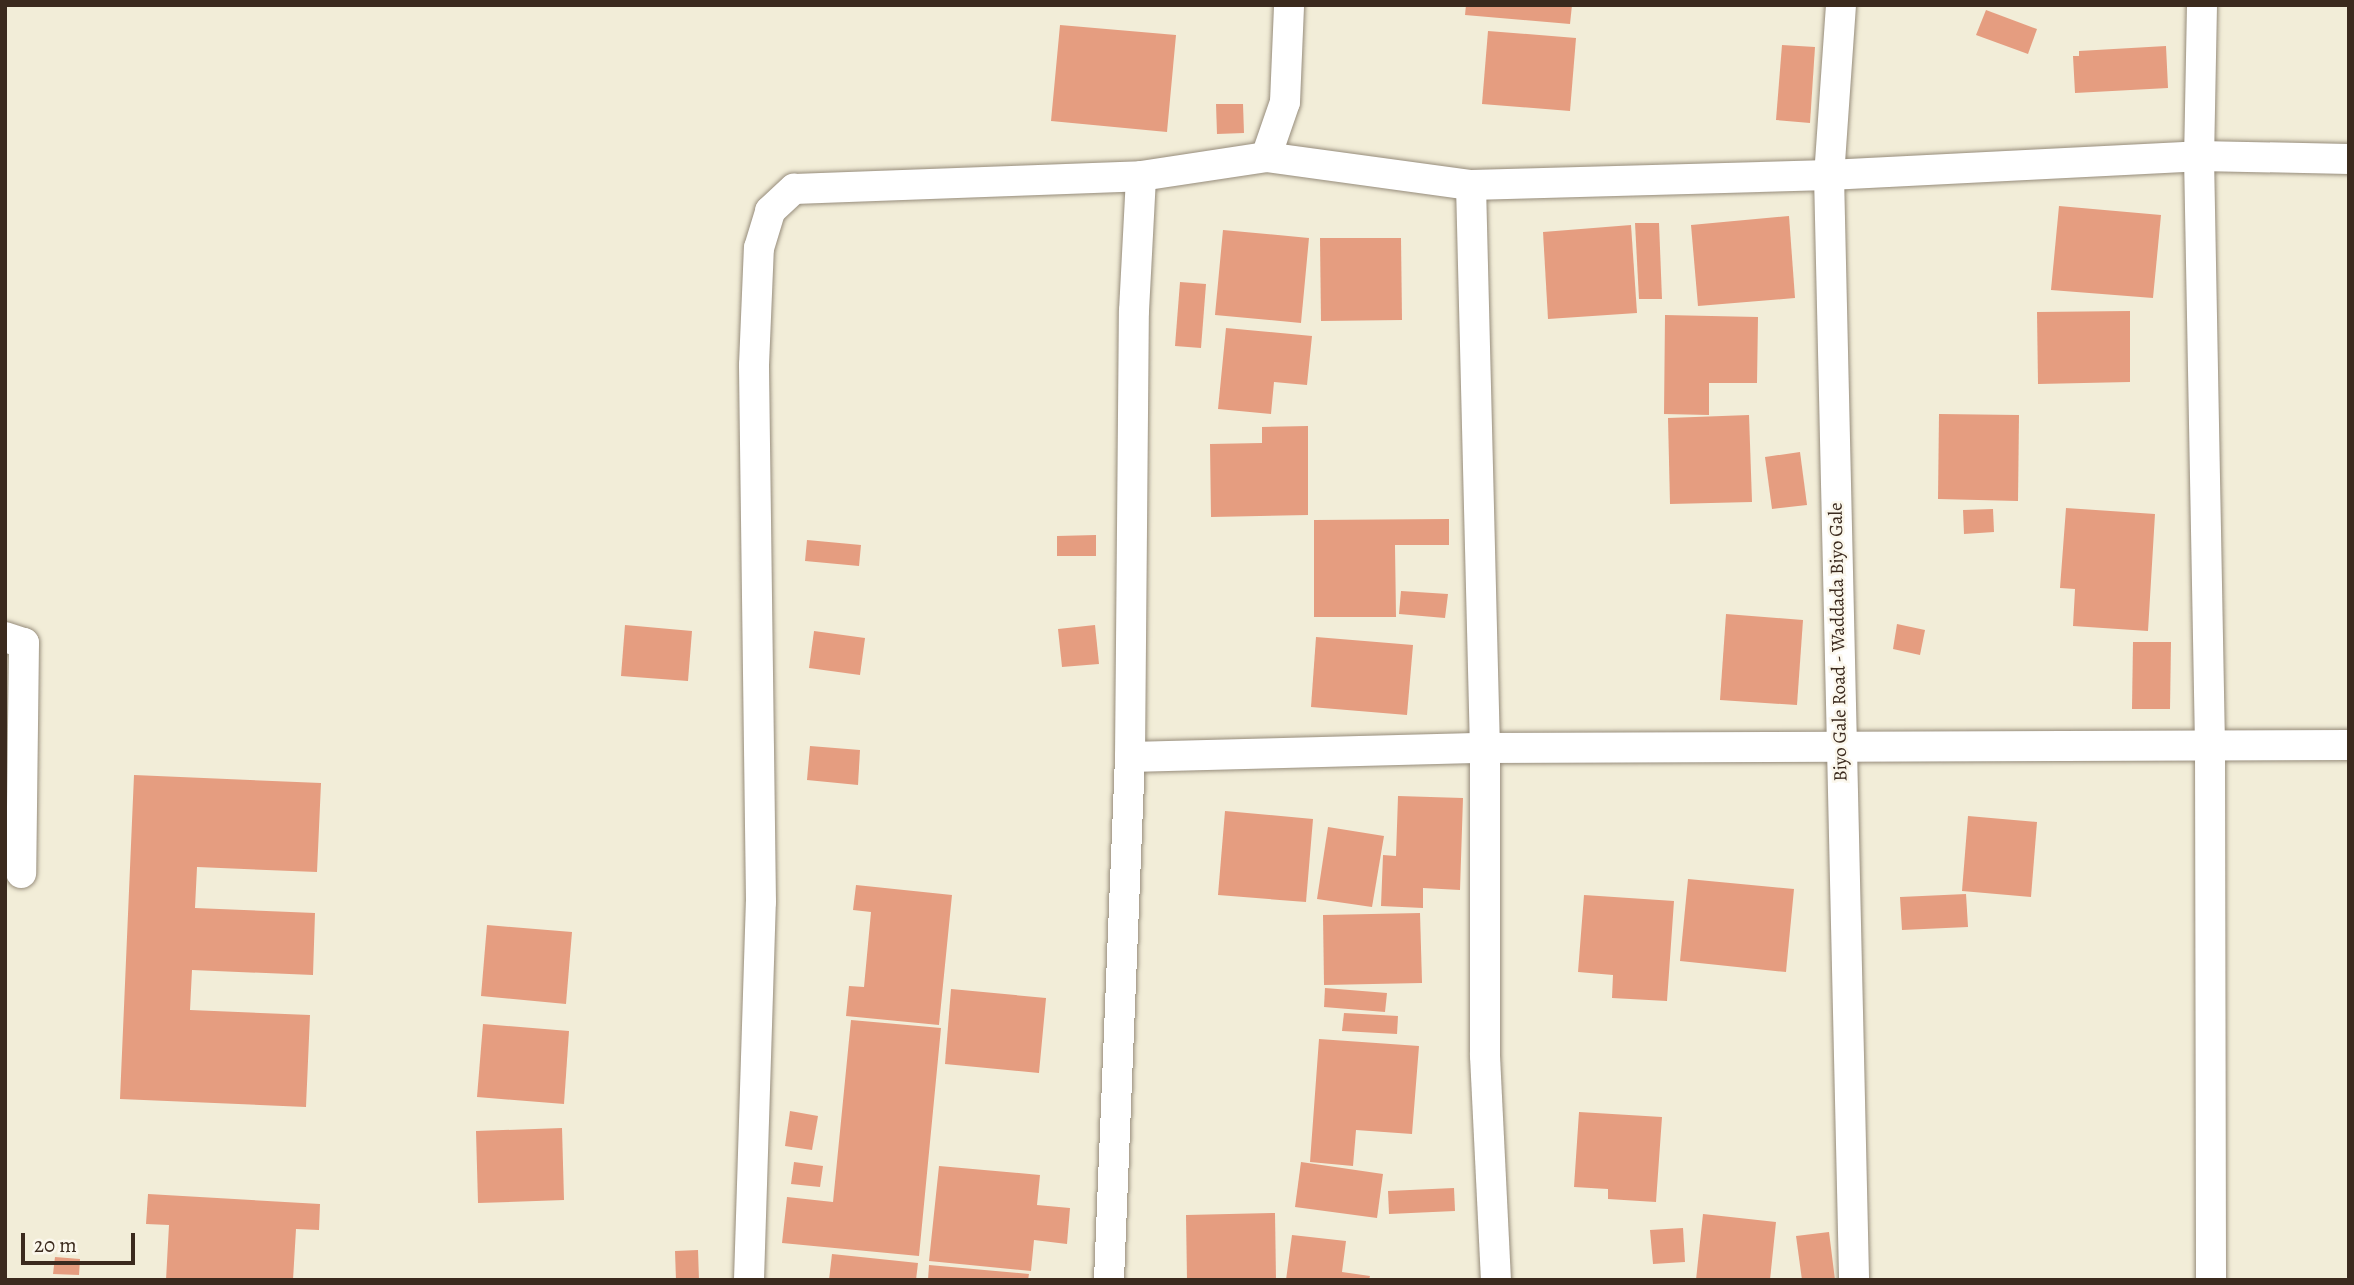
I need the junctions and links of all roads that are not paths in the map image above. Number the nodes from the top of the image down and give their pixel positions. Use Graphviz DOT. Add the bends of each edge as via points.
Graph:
graph roads {
  1 [pos="1289,5"];
  2 [pos="1841,5"];
  3 [pos="2202,5"];
  4 [pos="2199,156"];
  5 [pos="1266,157"];
  6 [pos="2349,159"];
  7 [pos="1829,175"];
  8 [pos="1141,176"];
  9 [pos="1471,185"];
  10 [pos="5,637"];
  11 [pos="2349,745"];
  12 [pos="2210,746"];
  13 [pos="1842,747"];
  14 [pos="1485,748"];
  15 [pos="1130,757"];
  16 [pos="21,873"];
  17 [pos="749,1280"];
  18 [pos="1109,1280"];
  19 [pos="1496,1280"];
  20 [pos="1854,1280"];
  21 [pos="2211,1280"];
  1 -- 5 [label="street" via="1285,102"];
  2 -- 7 [label="street, Biyo Gale Road - Waddada Biyo Gale"];
  3 -- 4 [label="street"];
  4 -- 6 [label="street"];
  4 -- 7 [label="street"];
  4 -- 12 [label="street"];
  5 -- 8 [label="street"];
  5 -- 9 [label="street"];
  7 -- 9 [label="street"];
  7 -- 13 [label="street, Biyo Gale Road - Waddada Biyo Gale"];
  8 -- 15 [label="street" via="1134,311"];
  8 -- 17 [label="street" via="794,189 770,211 759,247 754,365 761,902"];
  9 -- 14 [label="street"];
  10 -- 16 [label="street" via="24,643"];
  11 -- 12 [label="street"];
  12 -- 13 [label="street"];
  12 -- 21 [label="street"];
  13 -- 14 [label="street"];
  13 -- 20 [label="street, Biyo Gale Road - Waddada Biyo Gale"];
  14 -- 15 [label="street"];
  14 -- 19 [label="street" via="1485,1056"];
  15 -- 18 [label="street"];
}
